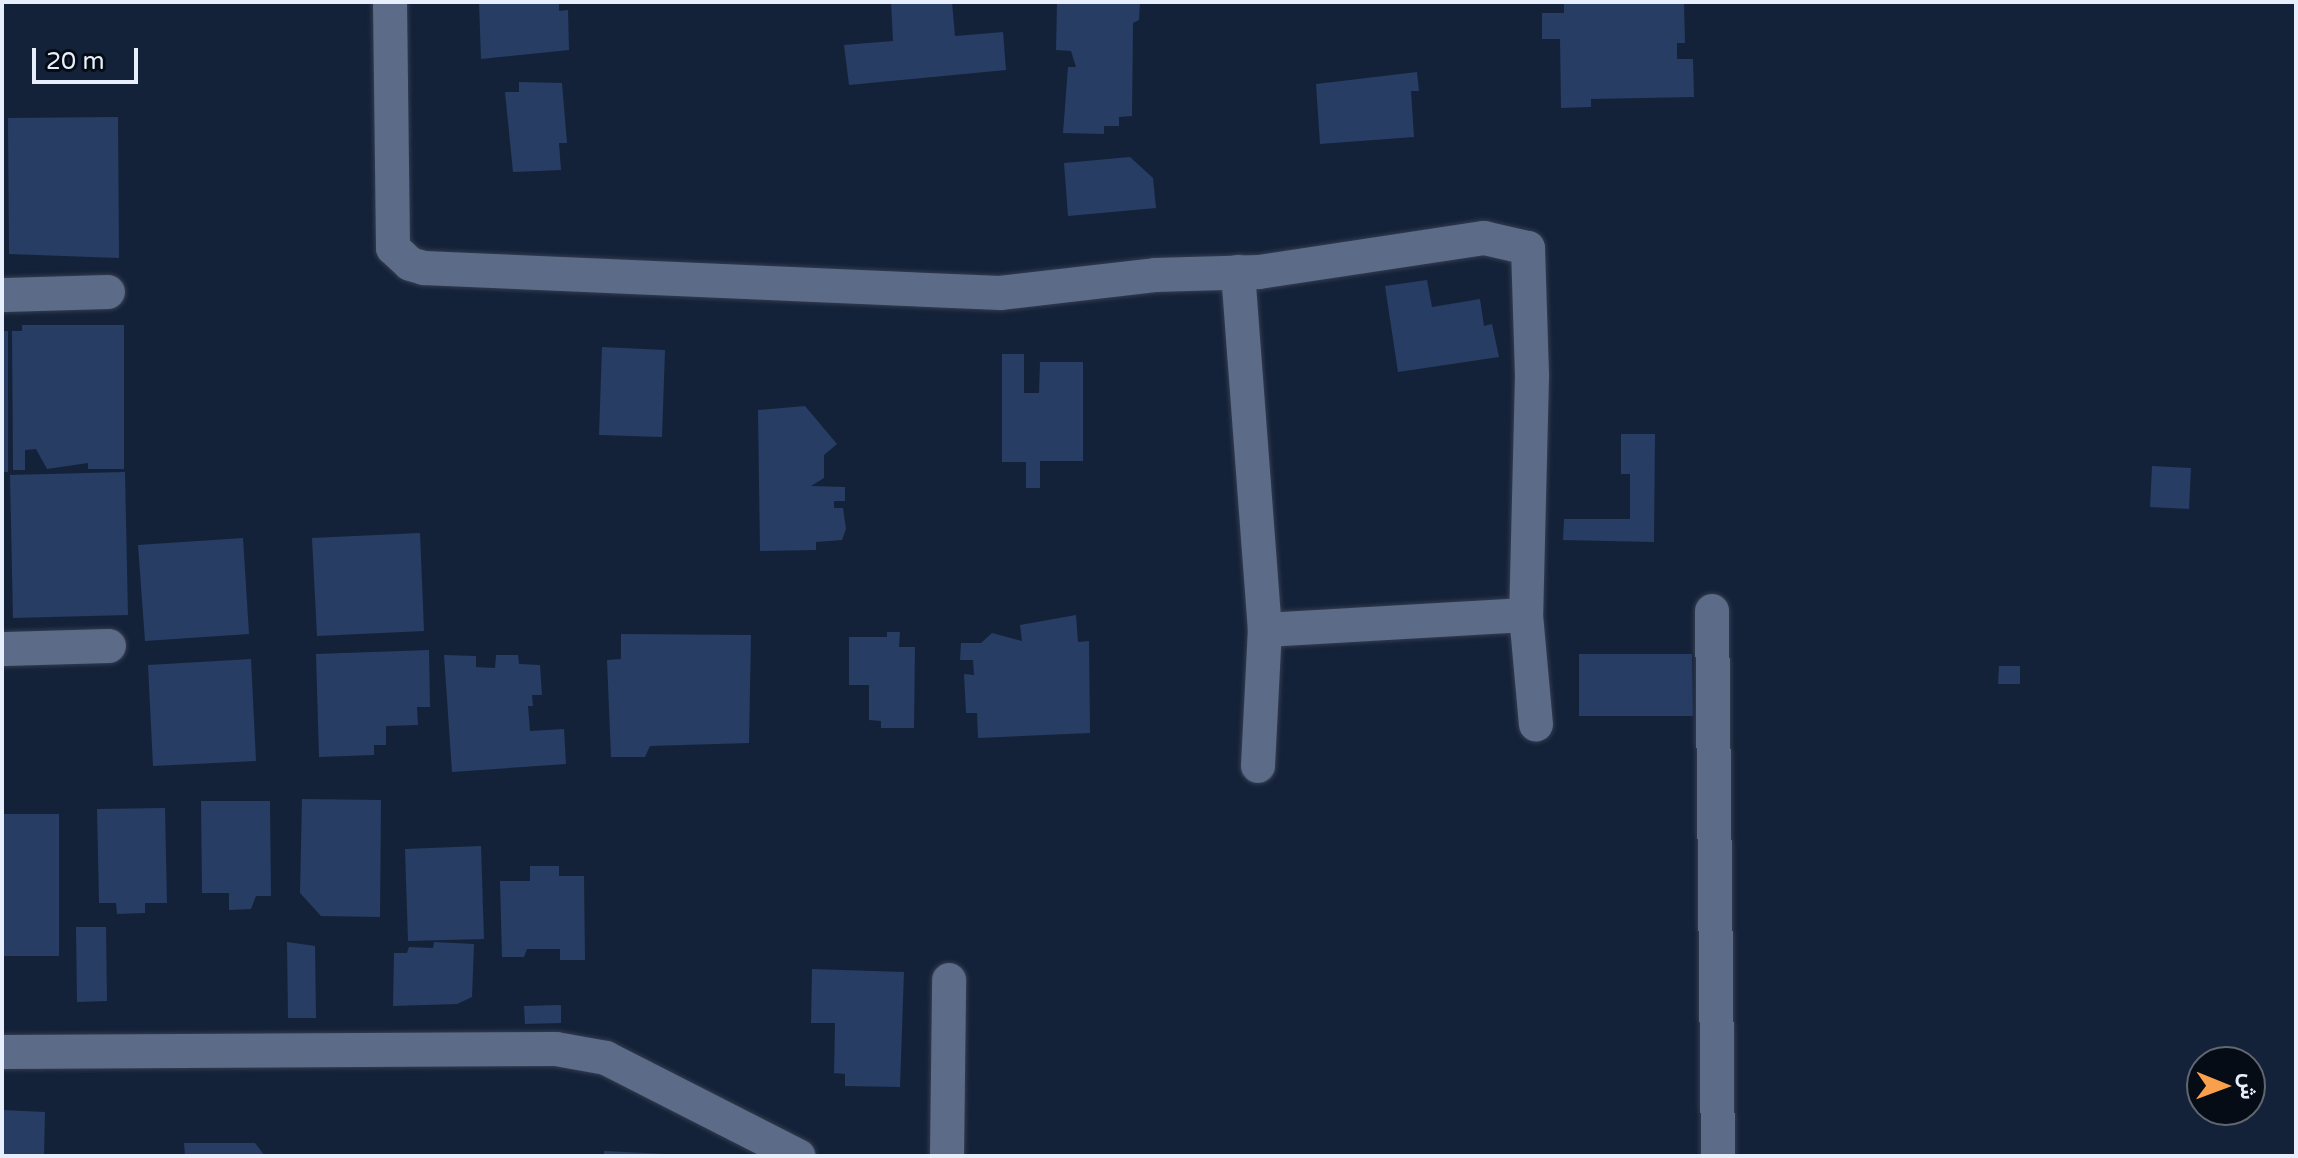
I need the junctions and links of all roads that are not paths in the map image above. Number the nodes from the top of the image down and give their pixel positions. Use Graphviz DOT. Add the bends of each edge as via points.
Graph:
graph roads {
  1 [pos="390,2"];
  2 [pos="1238,272"];
  3 [pos="108,292"];
  4 [pos="2,295"];
  5 [pos="1712,611"];
  6 [pos="1526,615"];
  7 [pos="1265,630"];
  8 [pos="109,646"];
  9 [pos="2,649"];
  10 [pos="1536,725"];
  11 [pos="1258,766"];
  12 [pos="949,980"];
  13 [pos="2,1052"];
  14 [pos="798,1156"];
  15 [pos="947,1156"];
  16 [pos="1718,1156"];
  1 -- 2 [label="street" via="393,248 410,264 1000,293 1155,275"];
  2 -- 6 [label="street" via="1484,238 1528,248 1532,376"];
  2 -- 7 [label="street"];
  3 -- 4 [label="street"];
  5 -- 16 [label="street"];
  6 -- 7 [label="street"];
  6 -- 10 [label="street"];
  7 -- 11 [label="street"];
  8 -- 9 [label="street"];
  12 -- 15 [label="street"];
  13 -- 14 [label="street" via="556,1049 606,1058"];
}
